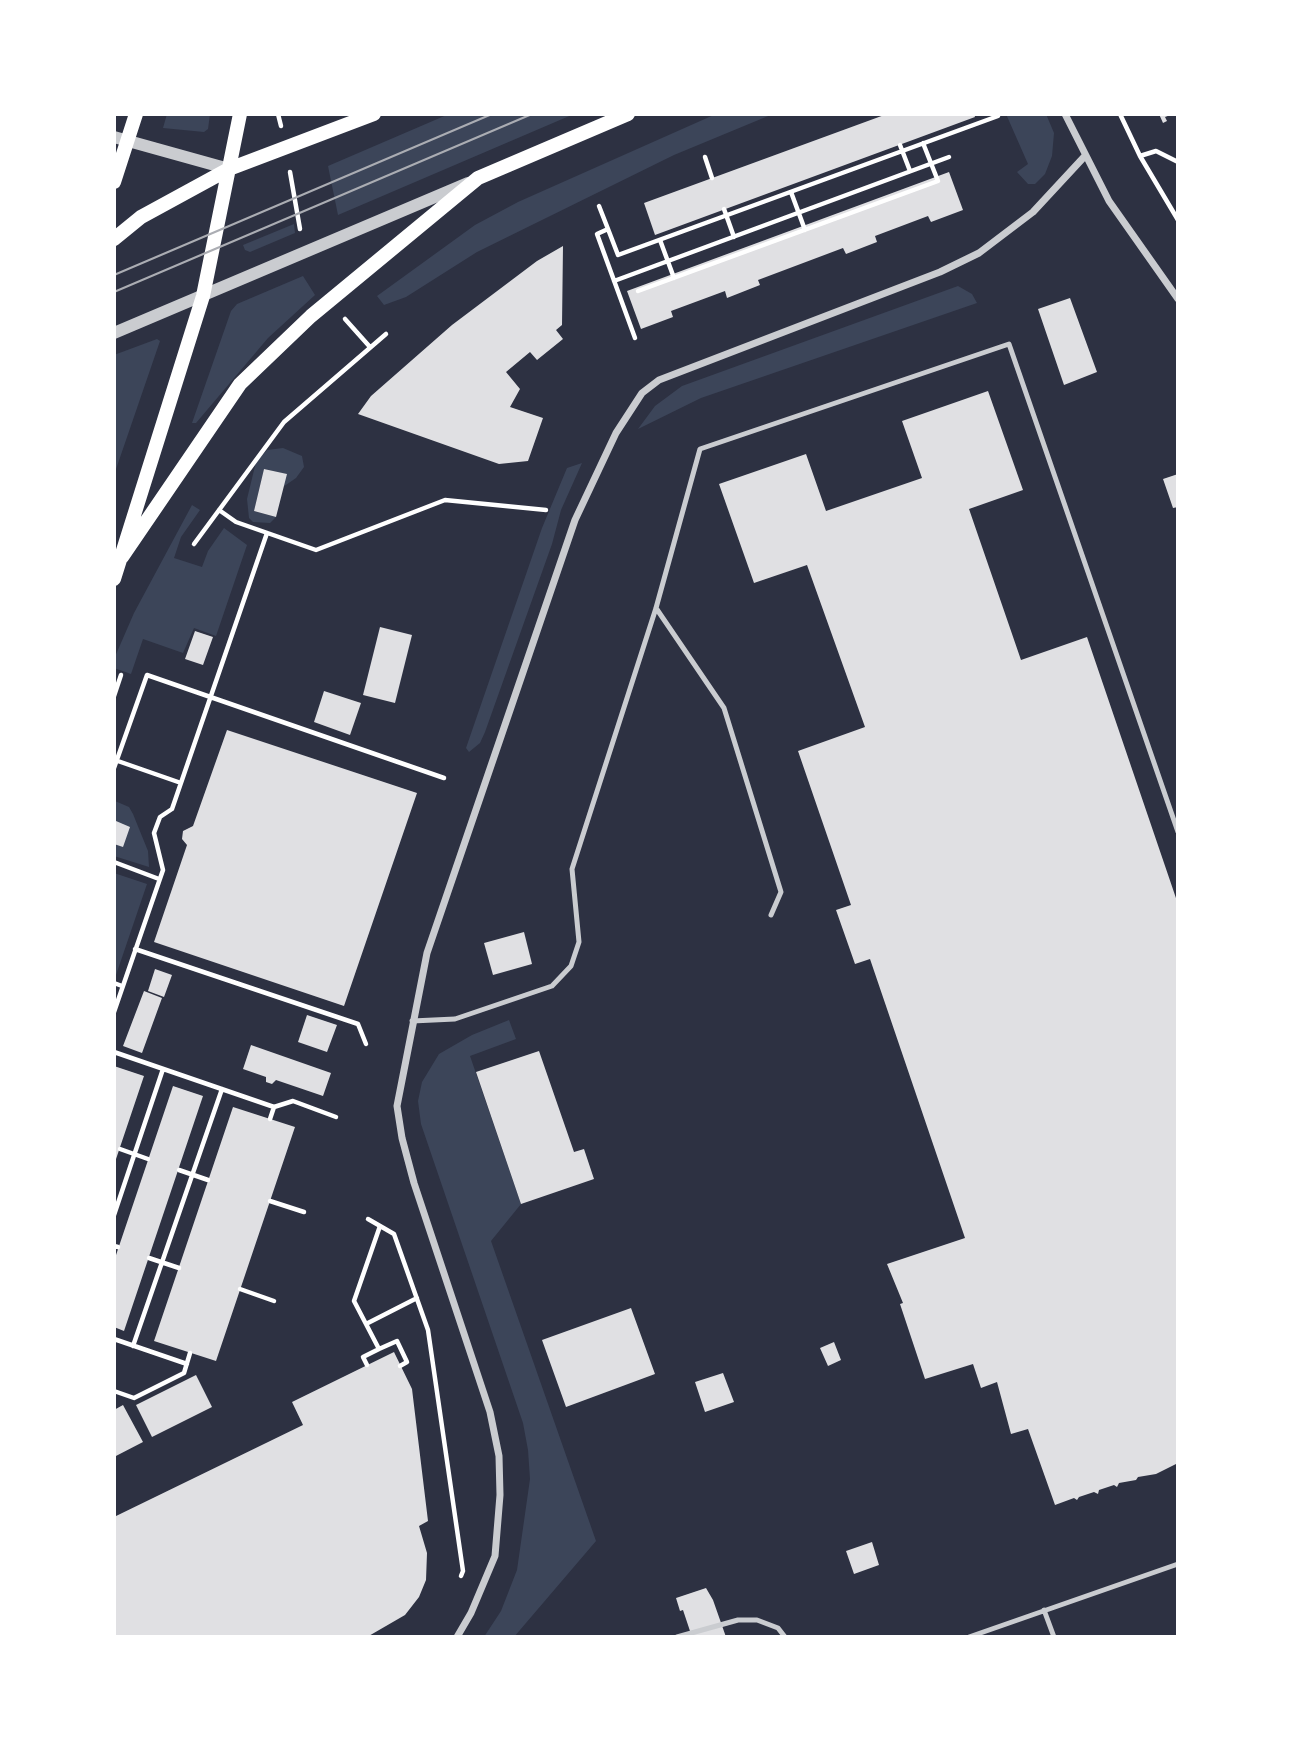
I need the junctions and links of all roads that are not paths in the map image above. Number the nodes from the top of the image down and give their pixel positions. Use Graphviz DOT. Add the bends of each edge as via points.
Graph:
graph roads {
  1 [pos="136,114"];
  2 [pos="240,114"];
  3 [pos="374,114"];
  4 [pos="628,114"];
  5 [pos="1065,114"];
  6 [pos="120,139"];
  7 [pos="1084,157"];
  8 [pos="229,169"];
  9 [pos="478,178"];
  10 [pos="114,181"];
  11 [pos="114,239"];
  12 [pos="203,296"];
  13 [pos="1178,299"];
  14 [pos="114,333"];
  15 [pos="122,557"];
  16 [pos="114,579"];
  17 [pos="656,608"];
  18 [pos="1178,832"];
  19 [pos="771,915"];
  20 [pos="412,1021"];
  21 [pos="1178,1564"];
  22 [pos="1044,1610"];
  23 [pos="457,1637"];
  24 [pos="677,1637"];
  25 [pos="785,1637"];
  26 [pos="969,1637"];
  27 [pos="1054,1637"];
  1 -- 6 [label="main road"];
  2 -- 8 [label="main road"];
  3 -- 8 [label="main road"];
  4 -- 9 [label="main road"];
  5 -- 7 [label="street"];
  6 -- 8 [label="street"];
  6 -- 10 [label="main road"];
  7 -- 13 [label="street"];
  7 -- 20 [label="street" via="1033,212 979,253 678,372 642,393 616,433 575,520 427,953"];
  8 -- 11 [label="main road" via="141,217"];
  8 -- 12 [label="main road"];
  9 -- 12 [label="street"];
  9 -- 15 [label="main road" via="311,316 240,384"];
  12 -- 14 [label="street"];
  12 -- 15 [label="main road"];
  15 -- 16 [label="main road"];
  17 -- 18 [label="lane" via="700,449 1010,344"];
  17 -- 19 [label="lane" via="724,708 780,892"];
  17 -- 20 [label="lane" via="572,869 579,942 571,966 552,986 455,1019"];
  20 -- 23 [label="street" via="397,1106 402,1138 490,1412 499,1456 495,1556"];
  21 -- 22 [label="lane"];
  22 -- 26 [label="lane"];
  22 -- 27 [label="lane"];
  24 -- 25 [label="lane" via="738,1620 757,1620 778,1628"];
}
